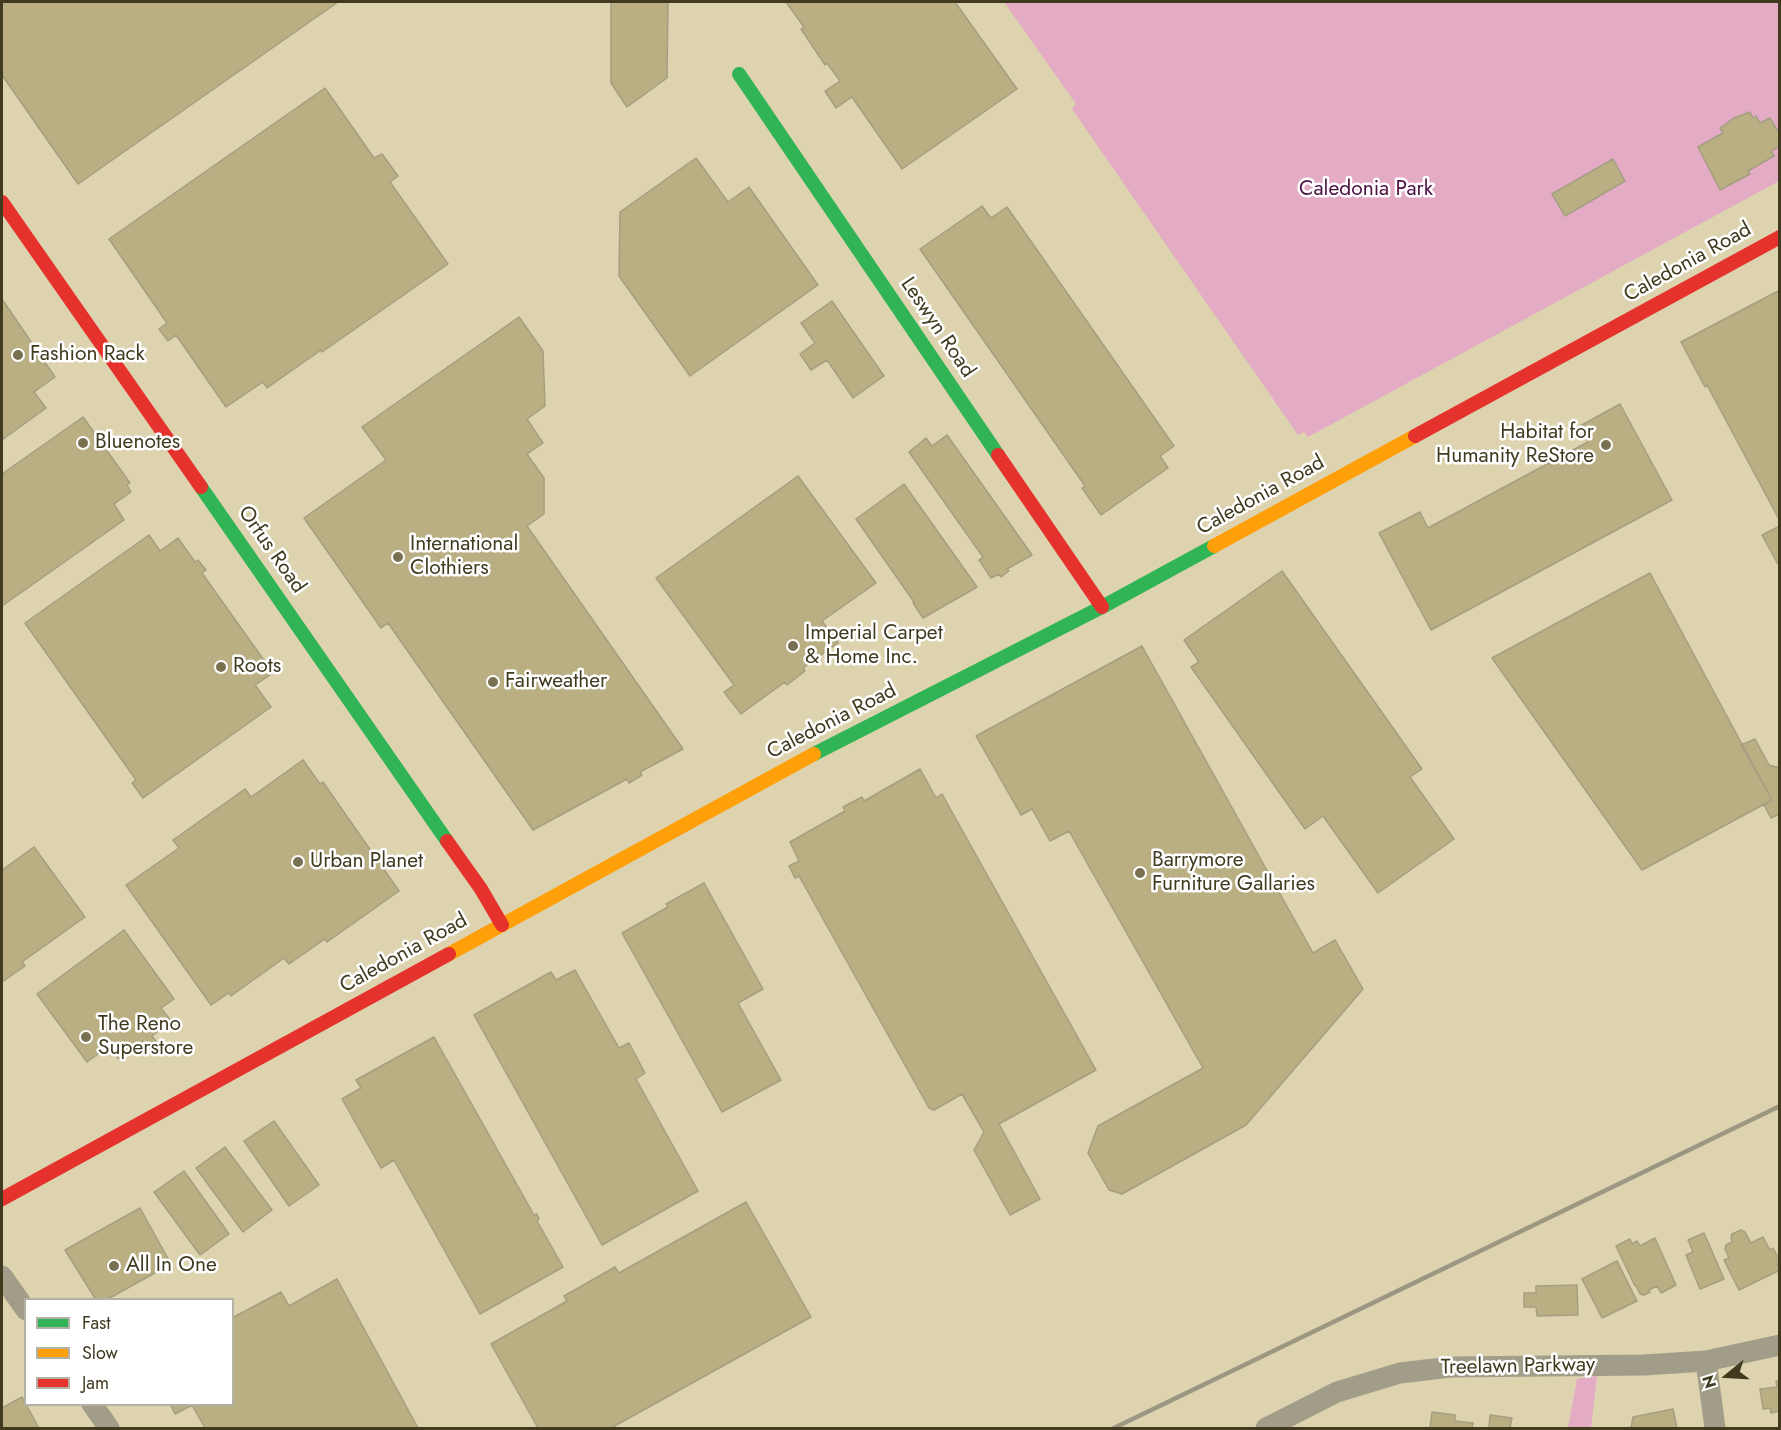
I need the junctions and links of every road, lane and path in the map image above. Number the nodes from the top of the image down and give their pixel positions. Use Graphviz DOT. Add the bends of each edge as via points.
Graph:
graph roads {
  1 [pos="738,74"];
  2 [pos="2,202"];
  3 [pos="1779,237"];
  4 [pos="1102,607"];
  5 [pos="502,925"];
  6 [pos="2,1199"];
  7 [pos="2,1276"];
  8 [pos="24,1307"];
  9 [pos="1779,1345"];
  10 [pos="1706,1361"];
  11 [pos="94,1406"];
  12 [pos="110,1428"];
  13 [pos="1266,1428"];
  14 [pos="1715,1428"];
  1 -- 4 [label="street, Leswyn Road"];
  2 -- 5 [label="street, Orfus Road" via="481,888"];
  3 -- 4 [label="street, Caledonia Road"];
  4 -- 5 [label="street, Caledonia Road" via="801,761"];
  5 -- 6 [label="street, Caledonia Road"];
  7 -- 8 [label="street"];
  9 -- 10 [label="street, Treelawn Parkway"];
  10 -- 13 [label="street, Treelawn Parkway" via="1451,1367 1400,1373 1337,1392"];
  10 -- 14 [label="street"];
  11 -- 12 [label="street"];
}
